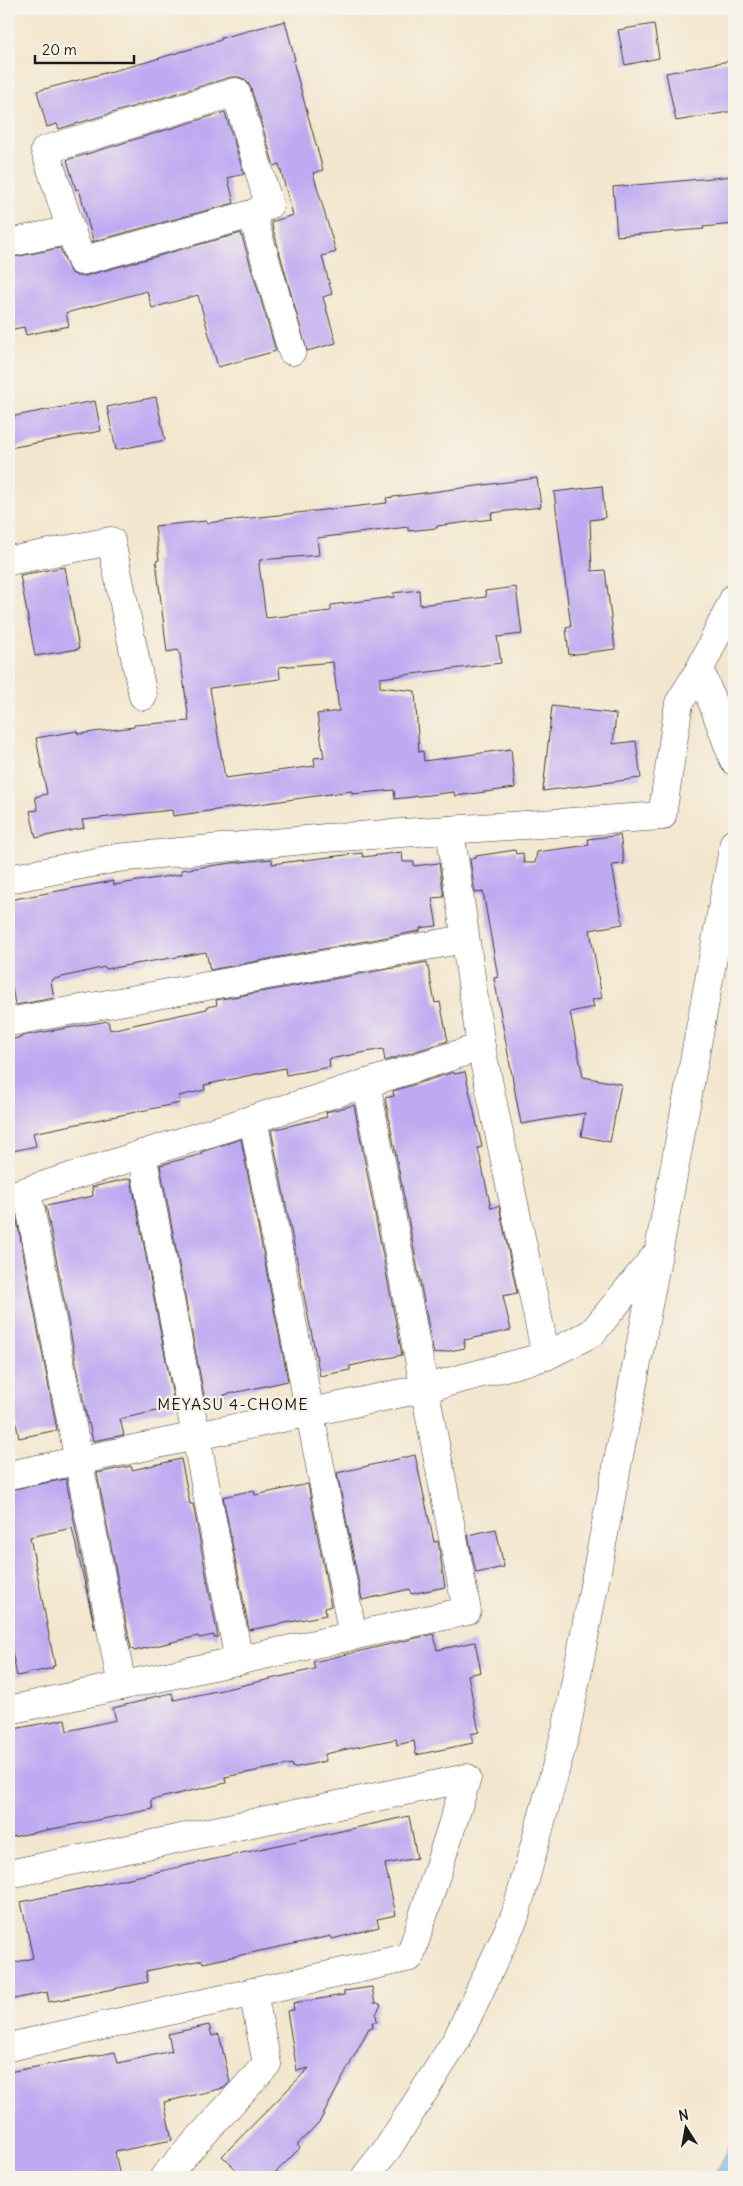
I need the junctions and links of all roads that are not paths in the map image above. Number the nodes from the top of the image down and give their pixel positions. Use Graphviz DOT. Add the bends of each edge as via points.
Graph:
graph roads {
  1 [pos="252,214"];
  2 [pos="71,230"];
  3 [pos="9,243"];
  4 [pos="292,351"];
  5 [pos="9,558"];
  6 [pos="734,598"];
  7 [pos="700,669"];
  8 [pos="143,696"];
  9 [pos="734,761"];
  10 [pos="450,830"];
  11 [pos="734,843"];
  12 [pos="9,880"];
  13 [pos="465,939"];
  14 [pos="9,1022"];
  15 [pos="481,1047"];
  16 [pos="366,1083"];
  17 [pos="253,1119"];
  18 [pos="142,1154"];
  19 [pos="18,1194"];
  20 [pos="658,1252"];
  21 [pos="546,1356"];
  22 [pos="426,1388"];
  23 [pos="311,1412"];
  24 [pos="196,1436"];
  25 [pos="78,1461"];
  26 [pos="9,1475"];
  27 [pos="353,1636"];
  28 [pos="239,1661"];
  29 [pos="122,1686"];
  30 [pos="9,1710"];
  31 [pos="9,1874"];
  32 [pos="253,1992"];
  33 [pos="9,2047"];
  34 [pos="164,2177"];
  35 [pos="365,2177"];
  1 -- 2 [label="street" via="81,261"];
  1 -- 2 [label="street" via="270,205 236,92 44,150"];
  1 -- 4 [label="street"];
  2 -- 3 [label="street"];
  5 -- 8 [label="street" via="14,560 111,541"];
  6 -- 7 [label="street"];
  7 -- 9 [label="street"];
  7 -- 10 [label="street" via="679,703 662,816"];
  10 -- 12 [label="street" via="117,858"];
  10 -- 13 [label="street"];
  11 -- 20 [label="street"];
  13 -- 14 [label="street"];
  13 -- 15 [label="street"];
  15 -- 16 [label="street"];
  15 -- 21 [label="street"];
  16 -- 17 [label="street"];
  16 -- 22 [label="street"];
  17 -- 18 [label="street"];
  17 -- 23 [label="street"];
  18 -- 19 [label="street"];
  18 -- 24 [label="street"];
  19 -- 25 [label="street"];
  20 -- 21 [label="street" via="592,1333"];
  20 -- 35 [label="street" via="566,1731 515,1916 457,2039 388,2148"];
  21 -- 22 [label="street"];
  22 -- 23 [label="street"];
  22 -- 27 [label="street" via="467,1611"];
  23 -- 24 [label="street"];
  23 -- 27 [label="street"];
  24 -- 25 [label="street"];
  24 -- 28 [label="street"];
  25 -- 26 [label="street"];
  25 -- 29 [label="street"];
  27 -- 28 [label="street"];
  28 -- 29 [label="street"];
  29 -- 30 [label="street"];
  31 -- 32 [label="street" via="467,1778 410,1957"];
  32 -- 33 [label="street"];
  32 -- 34 [label="street" via="267,2064"];
}
